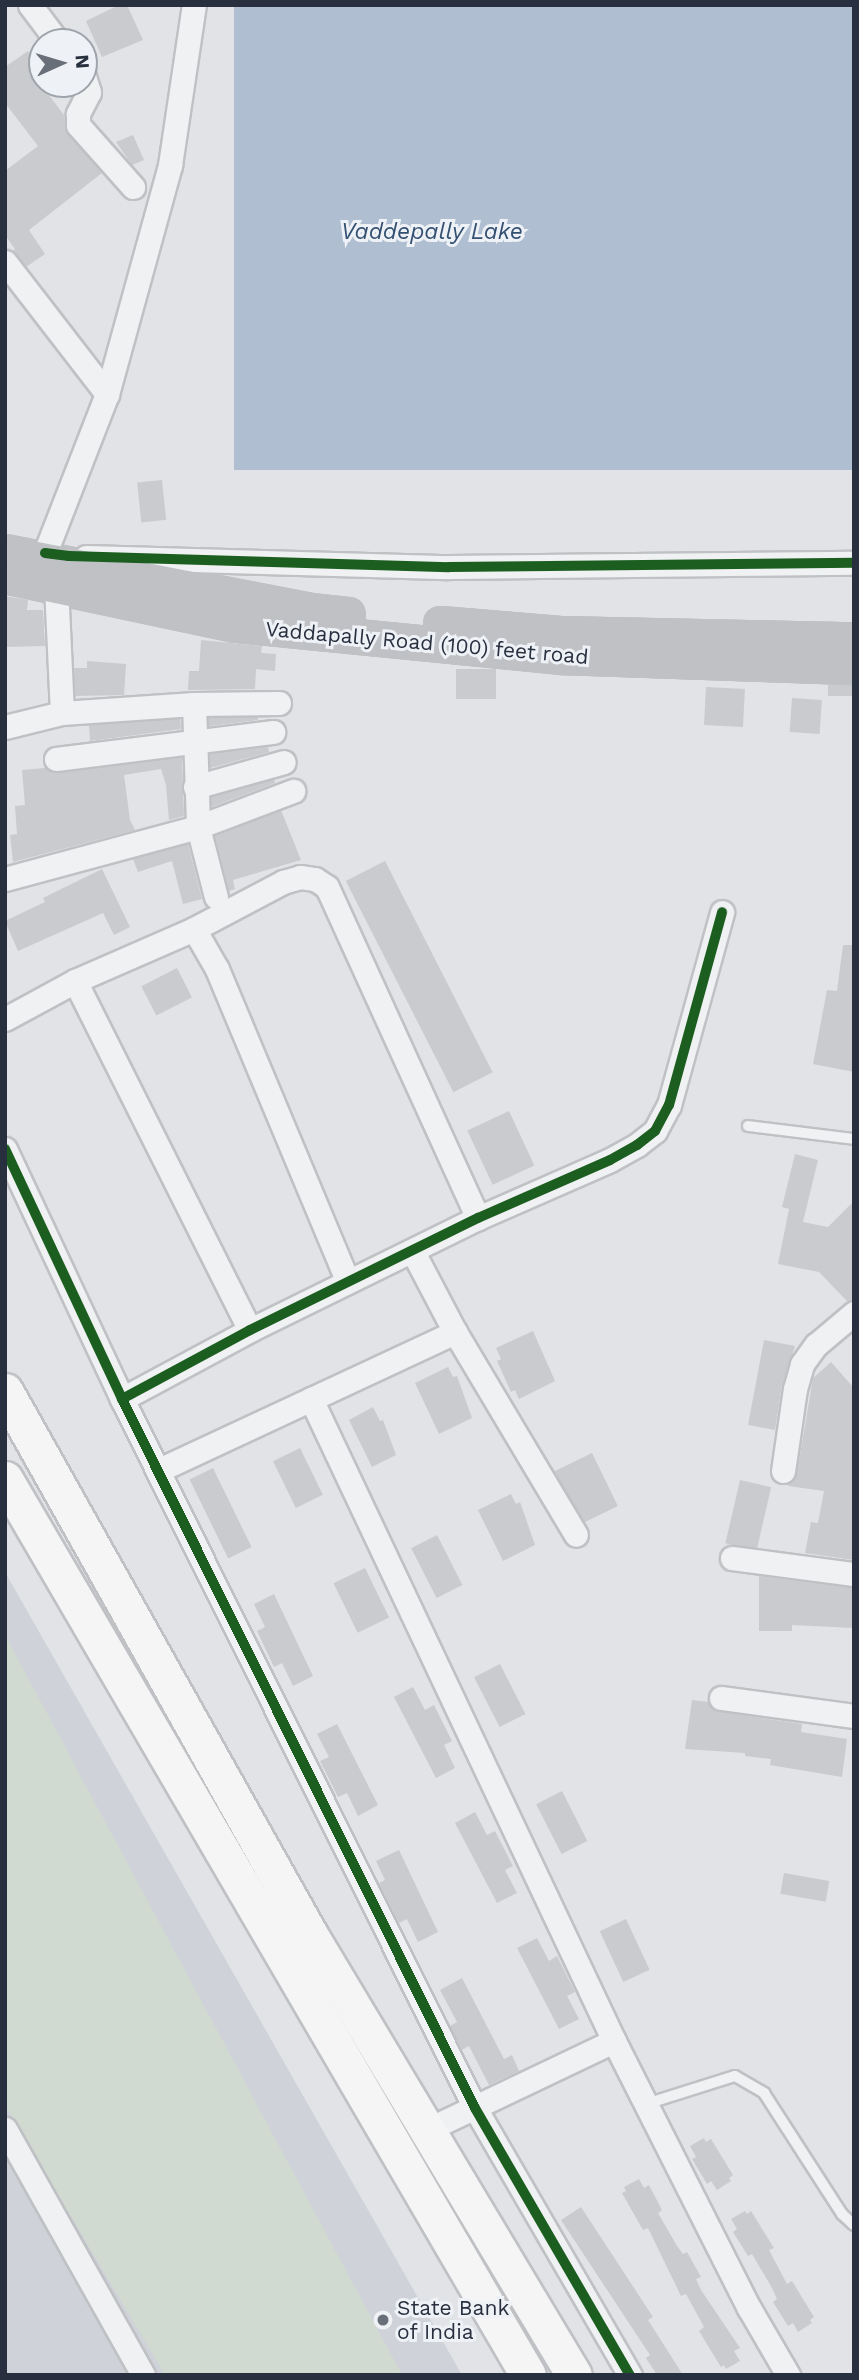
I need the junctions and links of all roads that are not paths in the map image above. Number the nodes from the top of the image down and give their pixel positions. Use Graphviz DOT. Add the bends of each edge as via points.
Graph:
graph roads {
  1 [pos="30,5"];
  2 [pos="194,5"];
  3 [pos="47,28"];
  4 [pos="86,98"];
  5 [pos="133,187"];
  6 [pos="5,261"];
  7 [pos="107,394"];
  8 [pos="7,557"];
  9 [pos="854,563"];
  10 [pos="50,566"];
  11 [pos="854,640"];
  12 [pos="854,667"];
  13 [pos="279,703"];
  14 [pos="194,704"];
  15 [pos="62,713"];
  16 [pos="5,727"];
  17 [pos="273,732"];
  18 [pos="196,742"];
  19 [pos="56,759"];
  20 [pos="284,762"];
  21 [pos="195,787"];
  22 [pos="293,791"];
  23 [pos="198,827"];
  24 [pos="5,879"];
  25 [pos="216,897"];
  26 [pos="722,912"];
  27 [pos="194,929"];
  28 [pos="75,981"];
  29 [pos="5,1019"];
  30 [pos="748,1126"];
  31 [pos="854,1139"];
  32 [pos="5,1149"];
  33 [pos="478,1217"];
  34 [pos="414,1252"];
  35 [pos="348,1282"];
  36 [pos="854,1312"];
  37 [pos="250,1330"];
  38 [pos="455,1332"];
  39 [pos="5,1391"];
  40 [pos="122,1399"];
  41 [pos="311,1399"];
  42 [pos="159,1470"];
  43 [pos="783,1471"];
  44 [pos="5,1479"];
  45 [pos="576,1535"];
  46 [pos="732,1558"];
  47 [pos="854,1574"];
  48 [pos="721,1698"];
  49 [pos="854,1716"];
  50 [pos="614,2041"];
  51 [pos="646,2104"];
  52 [pos="475,2108"];
  53 [pos="5,2129"];
  54 [pos="427,2130"];
  55 [pos="854,2225"];
  56 [pos="143,2375"];
  57 [pos="528,2375"];
  58 [pos="573,2375"];
  59 [pos="630,2375"];
  60 [pos="788,2375"];
  1 -- 3 [label="street"];
  2 -- 7 [label="street" via="170,165"];
  4 -- 5 [label="street" via="78,125"];
  6 -- 7 [label="street"];
  7 -- 10 [label="street"];
  8 -- 10 [label="main road, Vaddapally Road (100) feet road"];
  9 -- 10 [label="street" via="449,567 69,556"];
  10 -- 11 [label="main road" via="311,611 420,622 561,634"];
  10 -- 12 [label="main road, Vaddapally Road (100) feet road" via="236,625 561,657"];
  10 -- 15 [label="street"];
  13 -- 14 [label="street"];
  14 -- 15 [label="street"];
  14 -- 18 [label="street"];
  15 -- 16 [label="street"];
  17 -- 18 [label="street"];
  18 -- 19 [label="street"];
  18 -- 21 [label="street"];
  20 -- 21 [label="street"];
  21 -- 23 [label="street"];
  22 -- 23 [label="street"];
  23 -- 24 [label="street"];
  23 -- 25 [label="street"];
  26 -- 33 [label="street" via="668,1105 654,1131 610,1160"];
  27 -- 28 [label="street"];
  27 -- 33 [label="street" via="283,882 315,878 327,887"];
  27 -- 35 [label="street" via="217,970"];
  28 -- 29 [label="street"];
  28 -- 37 [label="street"];
  30 -- 31 [label="lane"];
  32 -- 40 [label="street"];
  33 -- 34 [label="street"];
  34 -- 35 [label="street"];
  34 -- 38 [label="street"];
  35 -- 37 [label="street"];
  36 -- 43 [label="street" via="816,1345 802,1364"];
  37 -- 40 [label="street"];
  38 -- 41 [label="street"];
  38 -- 45 [label="street"];
  39 -- 54 [label="main road" via="303,1921"];
  40 -- 42 [label="street"];
  41 -- 42 [label="street"];
  41 -- 50 [label="street"];
  42 -- 52 [label="street"];
  44 -- 57 [label="main road"];
  46 -- 47 [label="street"];
  48 -- 49 [label="street"];
  50 -- 51 [label="street"];
  50 -- 52 [label="street"];
  51 -- 55 [label="lane" via="735,2076 764,2093 842,2214"];
  51 -- 60 [label="street"];
  52 -- 54 [label="street"];
  52 -- 59 [label="street"];
  53 -- 56 [label="street"];
  54 -- 58 [label="main road"];
}
